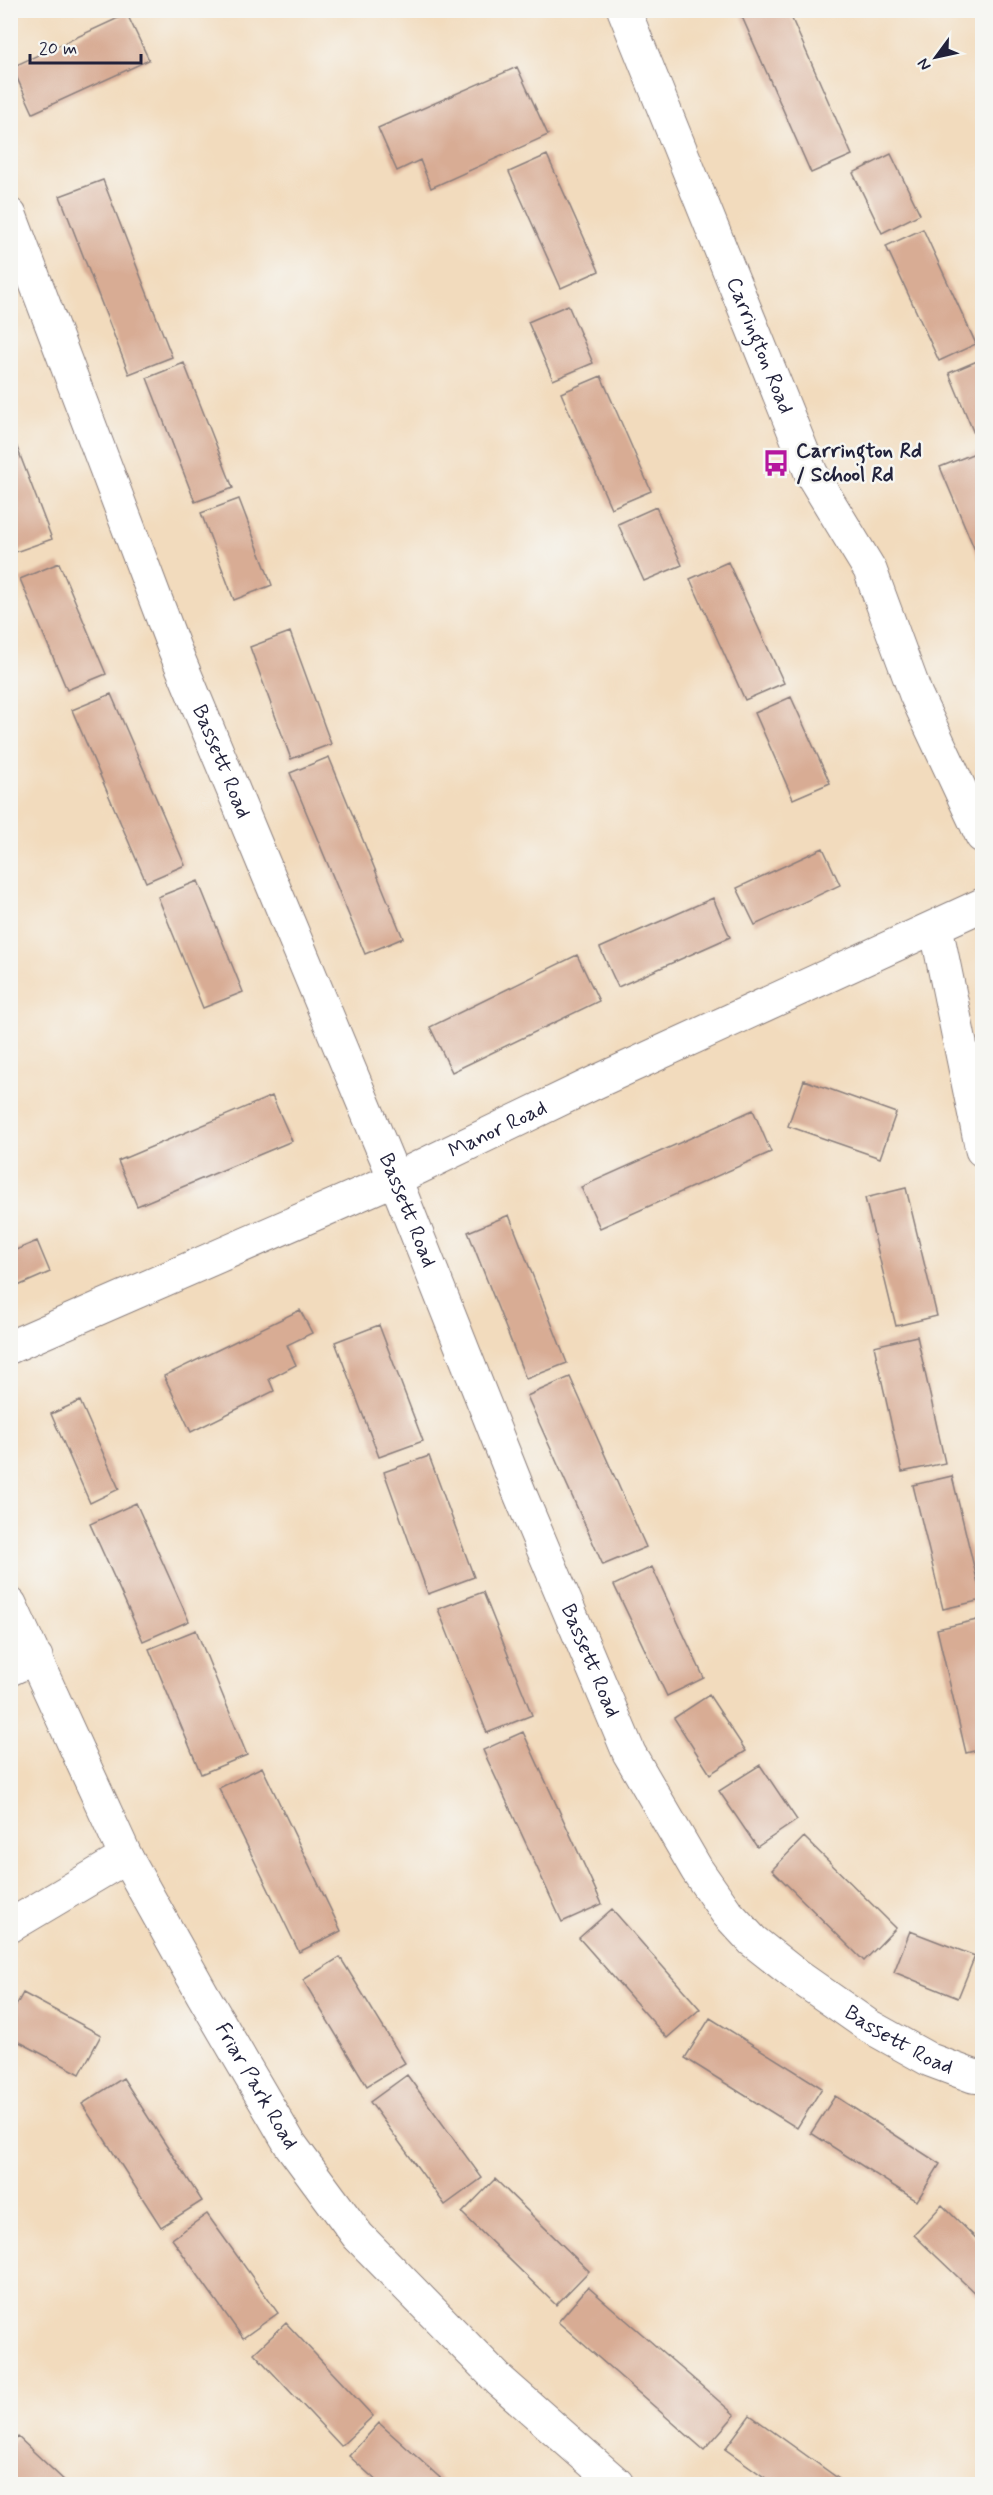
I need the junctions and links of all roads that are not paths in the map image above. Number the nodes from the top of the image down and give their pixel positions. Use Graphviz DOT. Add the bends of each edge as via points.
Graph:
graph roads {
  1 [pos="624,10"];
  2 [pos="10,215"];
  3 [pos="982,836"];
  4 [pos="982,905"];
  5 [pos="936,927"];
  6 [pos="982,1150"];
  7 [pos="395,1179"];
  8 [pos="10,1347"];
  9 [pos="10,1604"];
  10 [pos="23,1663"];
  11 [pos="126,1857"];
  12 [pos="10,1926"];
  13 [pos="979,2079"];
  14 [pos="617,2484"];
  1 -- 3 [label="street, Carrington Road" via="811,473 870,570 916,694"];
  2 -- 7 [label="street, Bassett Road" via="174,648"];
  4 -- 5 [label="street, Manor Road"];
  5 -- 6 [label="street"];
  5 -- 7 [label="street, Manor Road"];
  7 -- 8 [label="street, Manor Road"];
  7 -- 13 [label="street, Bassett Road" via="520,1494 629,1753 697,1870 727,1913 753,1941 796,1975 869,2026 930,2060"];
  9 -- 10 [label="street, Friar Park Road"];
  10 -- 11 [label="street, Friar Park Road"];
  11 -- 12 [label="street"];
  11 -- 14 [label="street, Friar Park Road" via="290,2144 358,2236 499,2380"];
}
